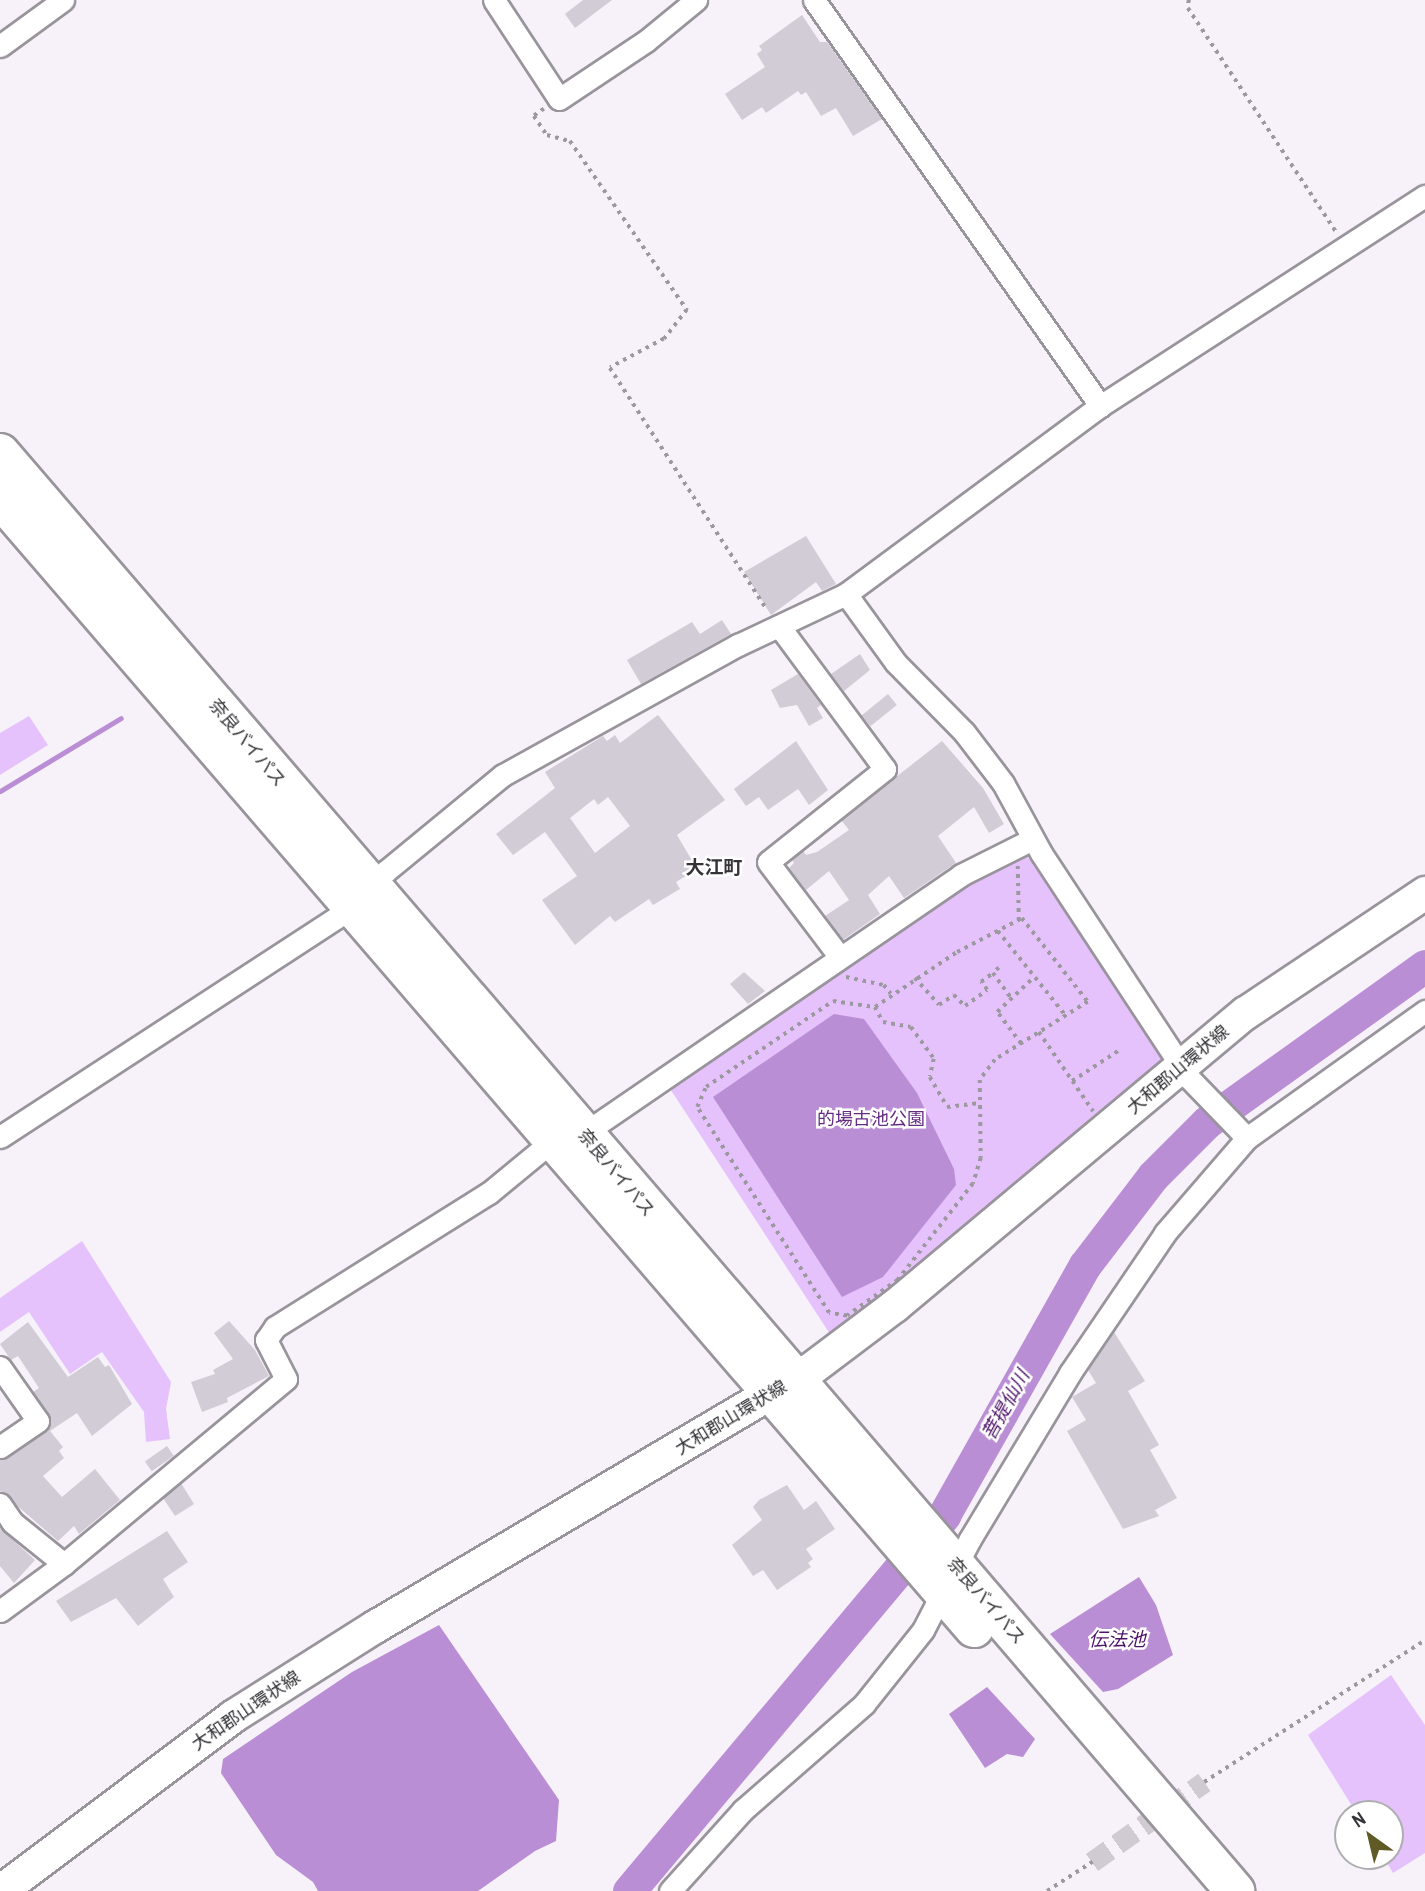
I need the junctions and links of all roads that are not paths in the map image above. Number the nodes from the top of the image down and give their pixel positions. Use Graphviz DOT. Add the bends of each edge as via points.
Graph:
graph roads {
  1 [pos="63,0"];
  2 [pos="494,0"];
  3 [pos="696,0"];
  4 [pos="814,0"];
  5 [pos="0,46"];
  6 [pos="1425,196"];
  7 [pos="1100,406"];
  8 [pos="0,453"];
  9 [pos="0,498"];
  10 [pos="846,594"];
  11 [pos="779,626"];
  12 [pos="1033,839"];
  13 [pos="1425,893"];
  14 [pos="362,895"];
  15 [pos="840,966"];
  16 [pos="1425,1011"];
  17 [pos="1185,1073"];
  18 [pos="1243,1134"];
  19 [pos="0,1137"];
  20 [pos="567,1138"];
  21 [pos="0,1367"];
  22 [pos="784,1387"];
  23 [pos="0,1447"];
  24 [pos="0,1504"];
  25 [pos="64,1564"];
  26 [pos="945,1574"];
  27 [pos="0,1611"];
  28 [pos="1,1891"];
  29 [pos="670,1891"];
  30 [pos="1199,1891"];
  31 [pos="1235,1891"];
  1 -- 5 [label="street"];
  2 -- 3 [label="street" via="559,99 646,41"];
  4 -- 7 [label="street"];
  6 -- 7 [label="street"];
  7 -- 10 [label="street"];
  8 -- 14 [label="highway, 奈良バイパス"];
  9 -- 14 [label="highway, 奈良バイパス"];
  10 -- 11 [label="street"];
  10 -- 12 [label="street" via="896,663 964,732 1003,783"];
  11 -- 14 [label="street" via="503,775"];
  11 -- 15 [label="street" via="885,769 768,862"];
  12 -- 15 [label="street" via="961,875"];
  12 -- 17 [label="street"];
  13 -- 17 [label="main road, 大和郡山環状線" via="1246,1013"];
  14 -- 19 [label="street" via="270,963"];
  14 -- 20 [label="highway, 奈良バイパス"];
  15 -- 20 [label="street"];
  16 -- 18 [label="street"];
  17 -- 18 [label="street"];
  17 -- 22 [label="main road, 大和郡山環状線" via="895,1306"];
  18 -- 26 [label="street" via="1165,1233"];
  20 -- 22 [label="highway, 奈良バイパス"];
  20 -- 25 [label="street" via="275,1327 266,1340 286,1379"];
  21 -- 23 [label="street" via="38,1421"];
  22 -- 26 [label="highway, 奈良バイパス"];
  22 -- 28 [label="main road, 大和郡山環状線" via="387,1620 234,1716"];
  24 -- 25 [label="street" via="12,1522"];
  25 -- 27 [label="street"];
  26 -- 29 [label="street" via="923,1630 864,1704 743,1810"];
  26 -- 30 [label="highway, 奈良バイパス"];
  26 -- 31 [label="highway, 奈良バイパス"];
}
